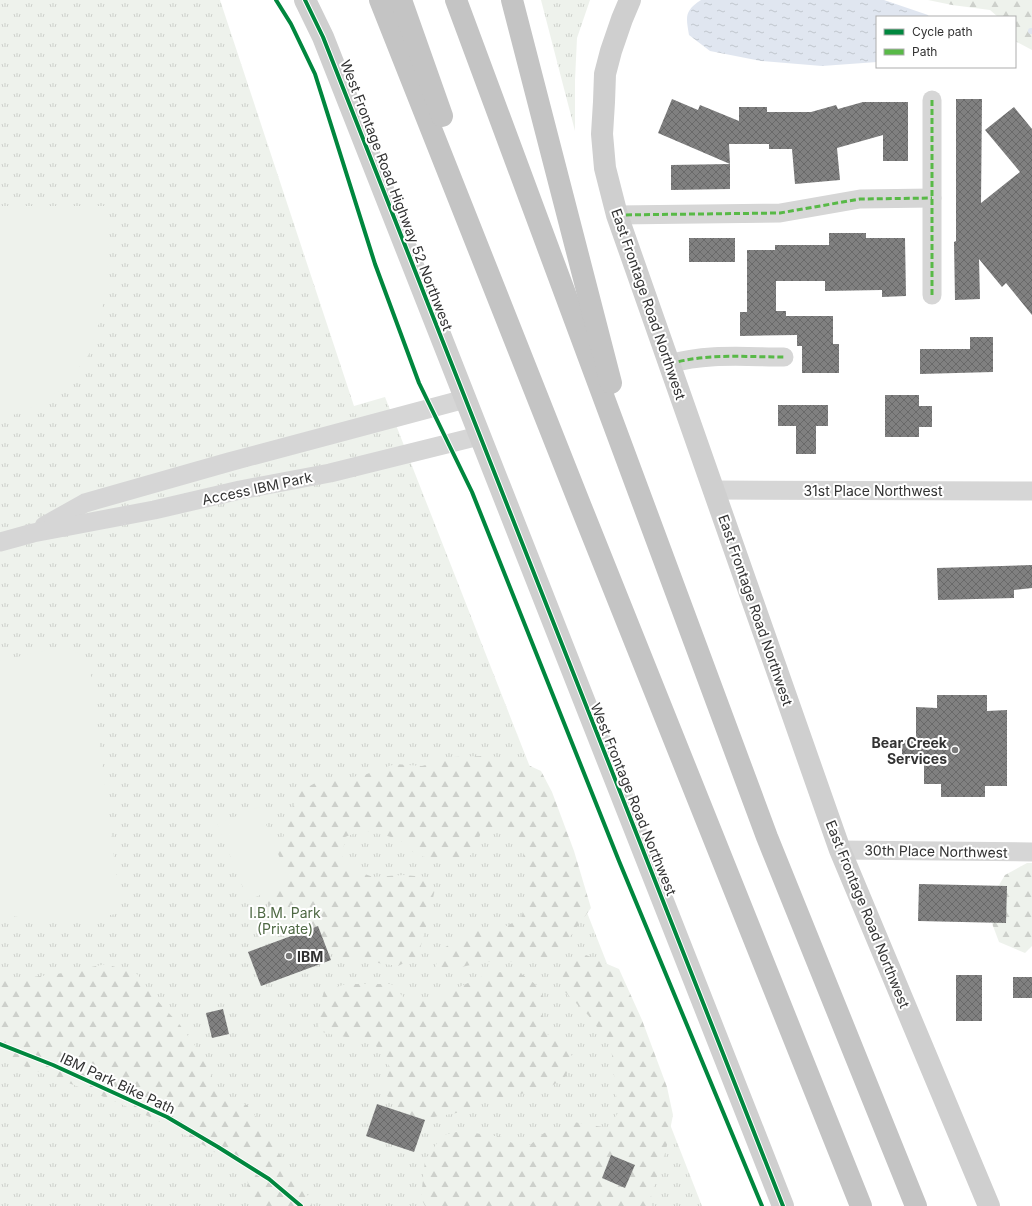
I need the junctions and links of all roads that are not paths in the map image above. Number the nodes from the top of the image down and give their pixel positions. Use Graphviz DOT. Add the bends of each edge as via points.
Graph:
graph roads {
  1 [pos="305,0"];
  2 [pos="380,0"];
  3 [pos="401,0"];
  4 [pos="456,0"];
  5 [pos="512,0"];
  6 [pos="630,0"];
  7 [pos="932,100"];
  8 [pos="932,198"];
  9 [pos="617,214"];
  10 [pos="932,295"];
  11 [pos="784,357"];
  12 [pos="670,364"];
  13 [pos="465,399"];
  14 [pos="479,436"];
  15 [pos="714,490"];
  16 [pos="1032,491"];
  17 [pos="640,495"];
  18 [pos="581,507"];
  19 [pos="33,533"];
  20 [pos="0,542"];
  21 [pos="840,850"];
  22 [pos="1032,852"];
  23 [pos="783,1206"];
  24 [pos="861,1206"];
  25 [pos="916,1206"];
  26 [pos="990,1206"];
  1 -- 13 [label="street, West Frontage Road Highway 52 Northwest" via="323,37"];
  2 -- 18 [label="highway"];
  3 -- 18 [label="highway"];
  4 -- 17 [label="highway"];
  5 -- 17 [label="highway"];
  6 -- 9 [label="street, East Frontage Road Northwest" via="611,51 604,95 602,134 605,168"];
  7 -- 8 [label="street"];
  8 -- 9 [label="street" via="860,199 780,212"];
  8 -- 10 [label="street"];
  9 -- 12 [label="street, East Frontage Road Northwest"];
  11 -- 12 [label="street" via="704,357"];
  12 -- 15 [label="street, East Frontage Road Northwest"];
  13 -- 14 [label="street, West Frontage Road Northwest"];
  13 -- 19 [label="street, Access IBM Park" via="85,503"];
  14 -- 19 [label="street, Access IBM Park" via="330,473"];
  14 -- 23 [label="street, West Frontage Road Northwest"];
  15 -- 16 [label="street, 31st Place Northwest"];
  15 -- 21 [label="street, East Frontage Road Northwest"];
  17 -- 25 [label="highway" via="767,837"];
  18 -- 24 [label="highway"];
  19 -- 20 [label="street, Access IBM Park"];
  21 -- 22 [label="street, 30th Place Northwest"];
  21 -- 26 [label="street, East Frontage Road Northwest"];
}
